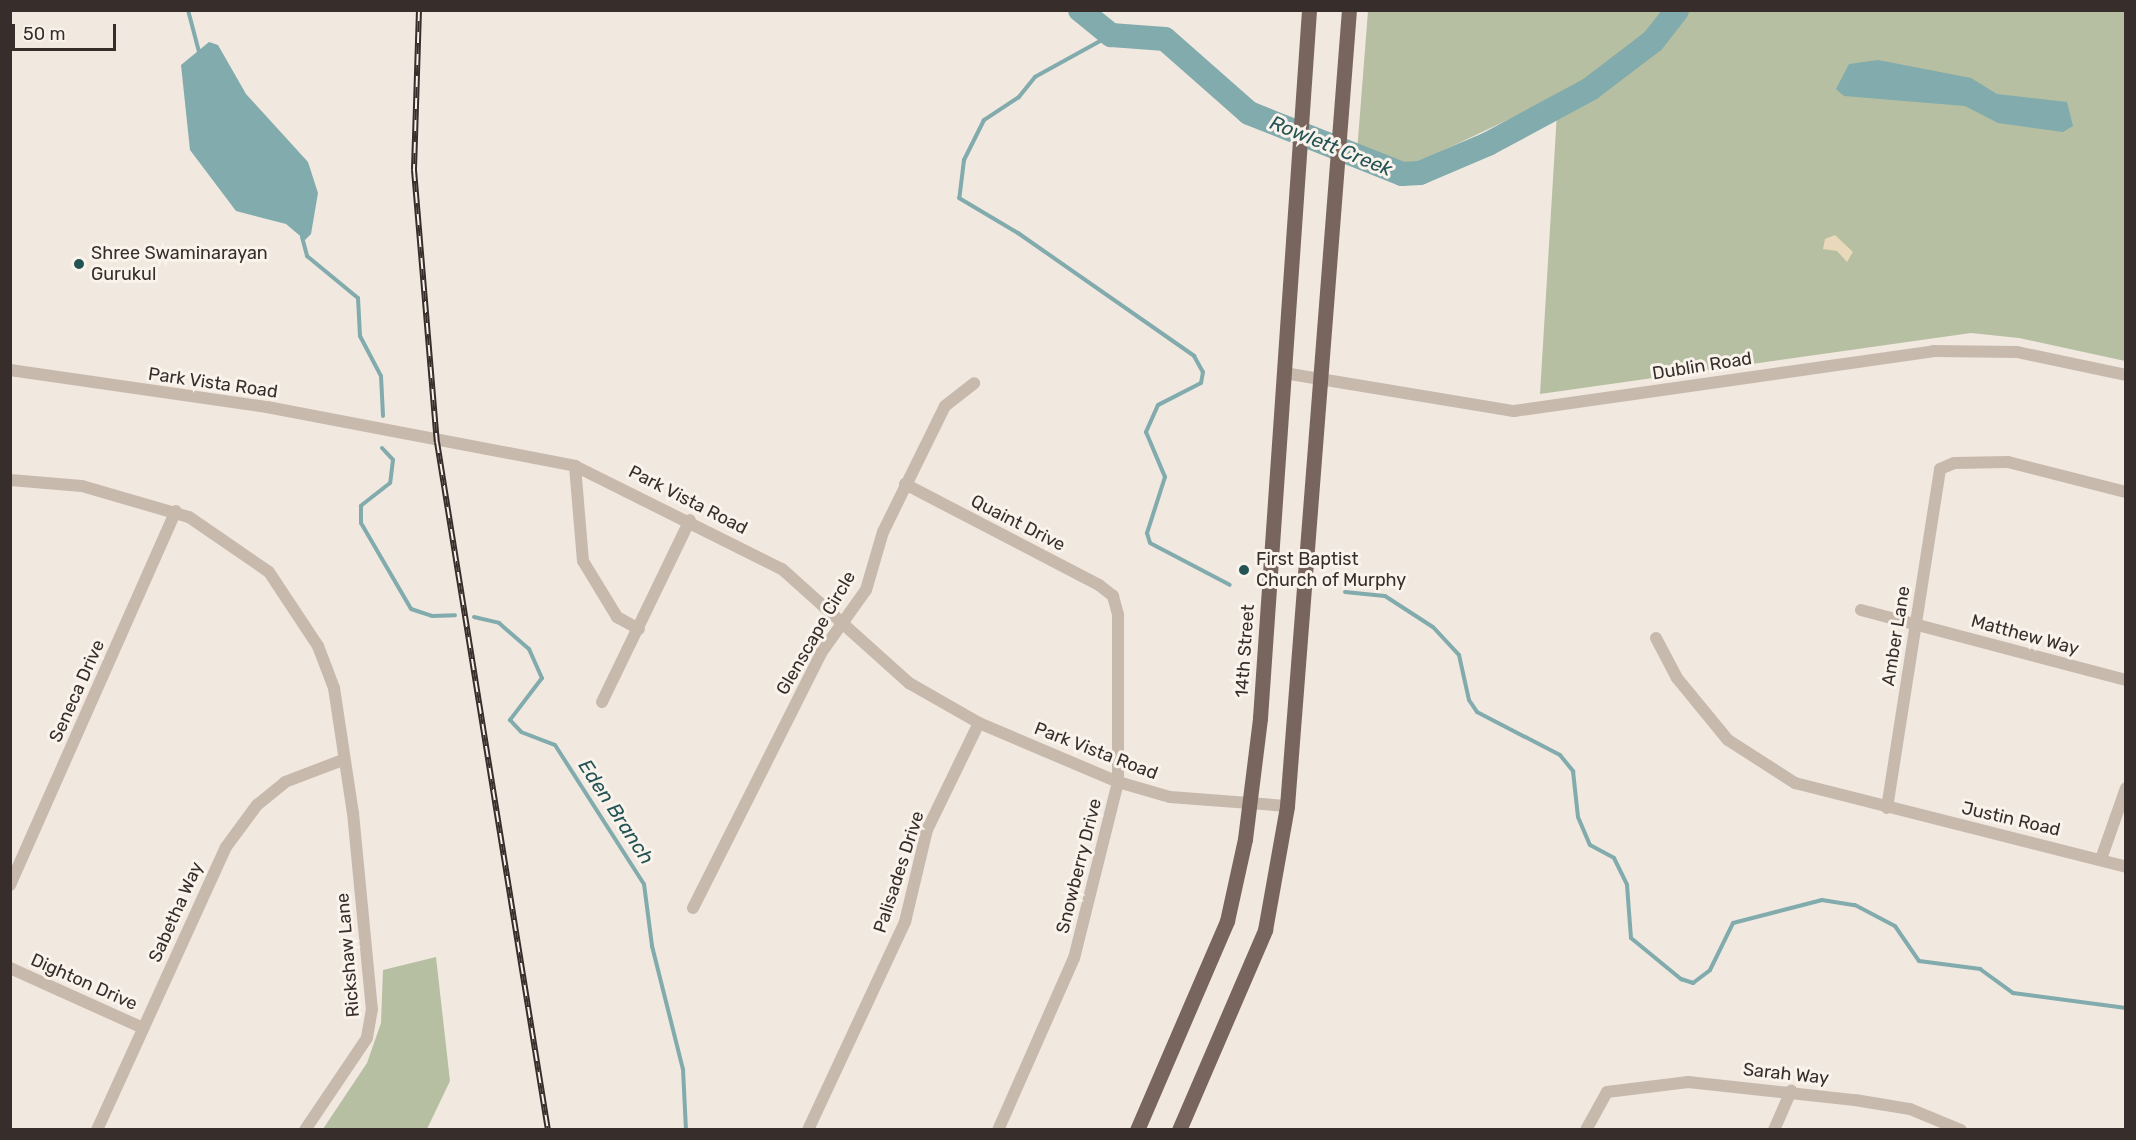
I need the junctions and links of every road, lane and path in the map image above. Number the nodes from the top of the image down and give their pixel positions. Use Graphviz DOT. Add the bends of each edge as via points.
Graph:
graph roads {
  1 [pos="1309,10"];
  2 [pos="1349,10"];
  3 [pos="10,370"];
  4 [pos="1284,373"];
  5 [pos="2126,375"];
  6 [pos="1320,380"];
  7 [pos="974,383"];
  8 [pos="575,466"];
  9 [pos="10,480"];
  10 [pos="905,484"];
  11 [pos="2126,492"];
  12 [pos="176,512"];
  13 [pos="690,520"];
  14 [pos="1113,596"];
  15 [pos="1861,610"];
  16 [pos="1916,625"];
  17 [pos="844,627"];
  18 [pos="639,629"];
  19 [pos="1656,638"];
  20 [pos="2126,681"];
  21 [pos="602,702"];
  22 [pos="979,723"];
  23 [pos="343,760"];
  24 [pos="1118,782"];
  25 [pos="2126,788"];
  26 [pos="1249,805"];
  27 [pos="1287,806"];
  28 [pos="1887,808"];
  29 [pos="2101,859"];
  30 [pos="2126,867"];
  31 [pos="10,885"];
  32 [pos="693,908"];
  33 [pos="10,968"];
  34 [pos="143,1028"];
  35 [pos="1791,1091"];
  36 [pos="1960,1128"];
  37 [pos="97,1130"];
  38 [pos="305,1130"];
  39 [pos="808,1130"];
  40 [pos="998,1130"];
  41 [pos="1137,1130"];
  42 [pos="1179,1130"];
  43 [pos="1586,1130"];
  44 [pos="1774,1130"];
  1 -- 4 [label="main road, 14th Street"];
  2 -- 6 [label="main road"];
  3 -- 8 [label="street, Park Vista Road" via="267,407"];
  4 -- 6 [label="street, Dublin Road"];
  4 -- 26 [label="main road, 14th Street"];
  5 -- 6 [label="street, Dublin Road" via="2017,352 1933,351 1514,411"];
  6 -- 27 [label="main road"];
  7 -- 10 [label="street, Glenscape Circle" via="945,406"];
  8 -- 13 [label="street, Park Vista Road"];
  8 -- 18 [label="street" via="583,561 617,616"];
  9 -- 12 [label="street, Rickshaw Lane" via="82,486"];
  10 -- 14 [label="street, Quaint Drive"];
  10 -- 17 [label="street, Glenscape Circle" via="866,590"];
  11 -- 16 [label="street, Amber Lane" via="2008,462 1954,463 1940,469"];
  12 -- 23 [label="street, Rickshaw Lane" via="269,572 318,646 334,688"];
  12 -- 31 [label="street, Seneca Drive"];
  13 -- 17 [label="street, Park Vista Road" via="782,569"];
  13 -- 18 [label="street"];
  14 -- 24 [label="street, Snowberry Drive" via="1118,615 1122,727"];
  15 -- 16 [label="street, Matthew Way"];
  16 -- 20 [label="street, Matthew Way"];
  16 -- 28 [label="street, Amber Lane"];
  17 -- 22 [label="street, Park Vista Road" via="909,682"];
  17 -- 32 [label="street, Glenscape Circle" via="820,653"];
  18 -- 21 [label="street"];
  19 -- 28 [label="street, Justin Road" via="1677,678 1728,740 1755,762 1795,783"];
  22 -- 24 [label="street, Park Vista Road"];
  22 -- 39 [label="street, Palisades Drive" via="927,830 905,922"];
  23 -- 34 [label="street, Sabetha Way" via="285,782 257,805 226,847"];
  23 -- 38 [label="street, Rickshaw Lane" via="353,813 371,1025"];
  24 -- 26 [label="street, Park Vista Road" via="1203,803"];
  24 -- 40 [label="street, Snowberry Drive" via="1074,958"];
  25 -- 29 [label="street"];
  26 -- 27 [label="street, Park Vista Road"];
  26 -- 41 [label="main road, 14th Street" via="1227,921"];
  27 -- 42 [label="main road" via="1265,930"];
  28 -- 29 [label="street, Justin Road"];
  29 -- 30 [label="street, Justin Road"];
  33 -- 34 [label="street, Dighton Drive"];
  34 -- 37 [label="street, Sabetha Way"];
  35 -- 36 [label="street, Sarah Way" via="1910,1109"];
  35 -- 43 [label="street, Sarah Way" via="1689,1082 1607,1092"];
  35 -- 44 [label="street"];
}
